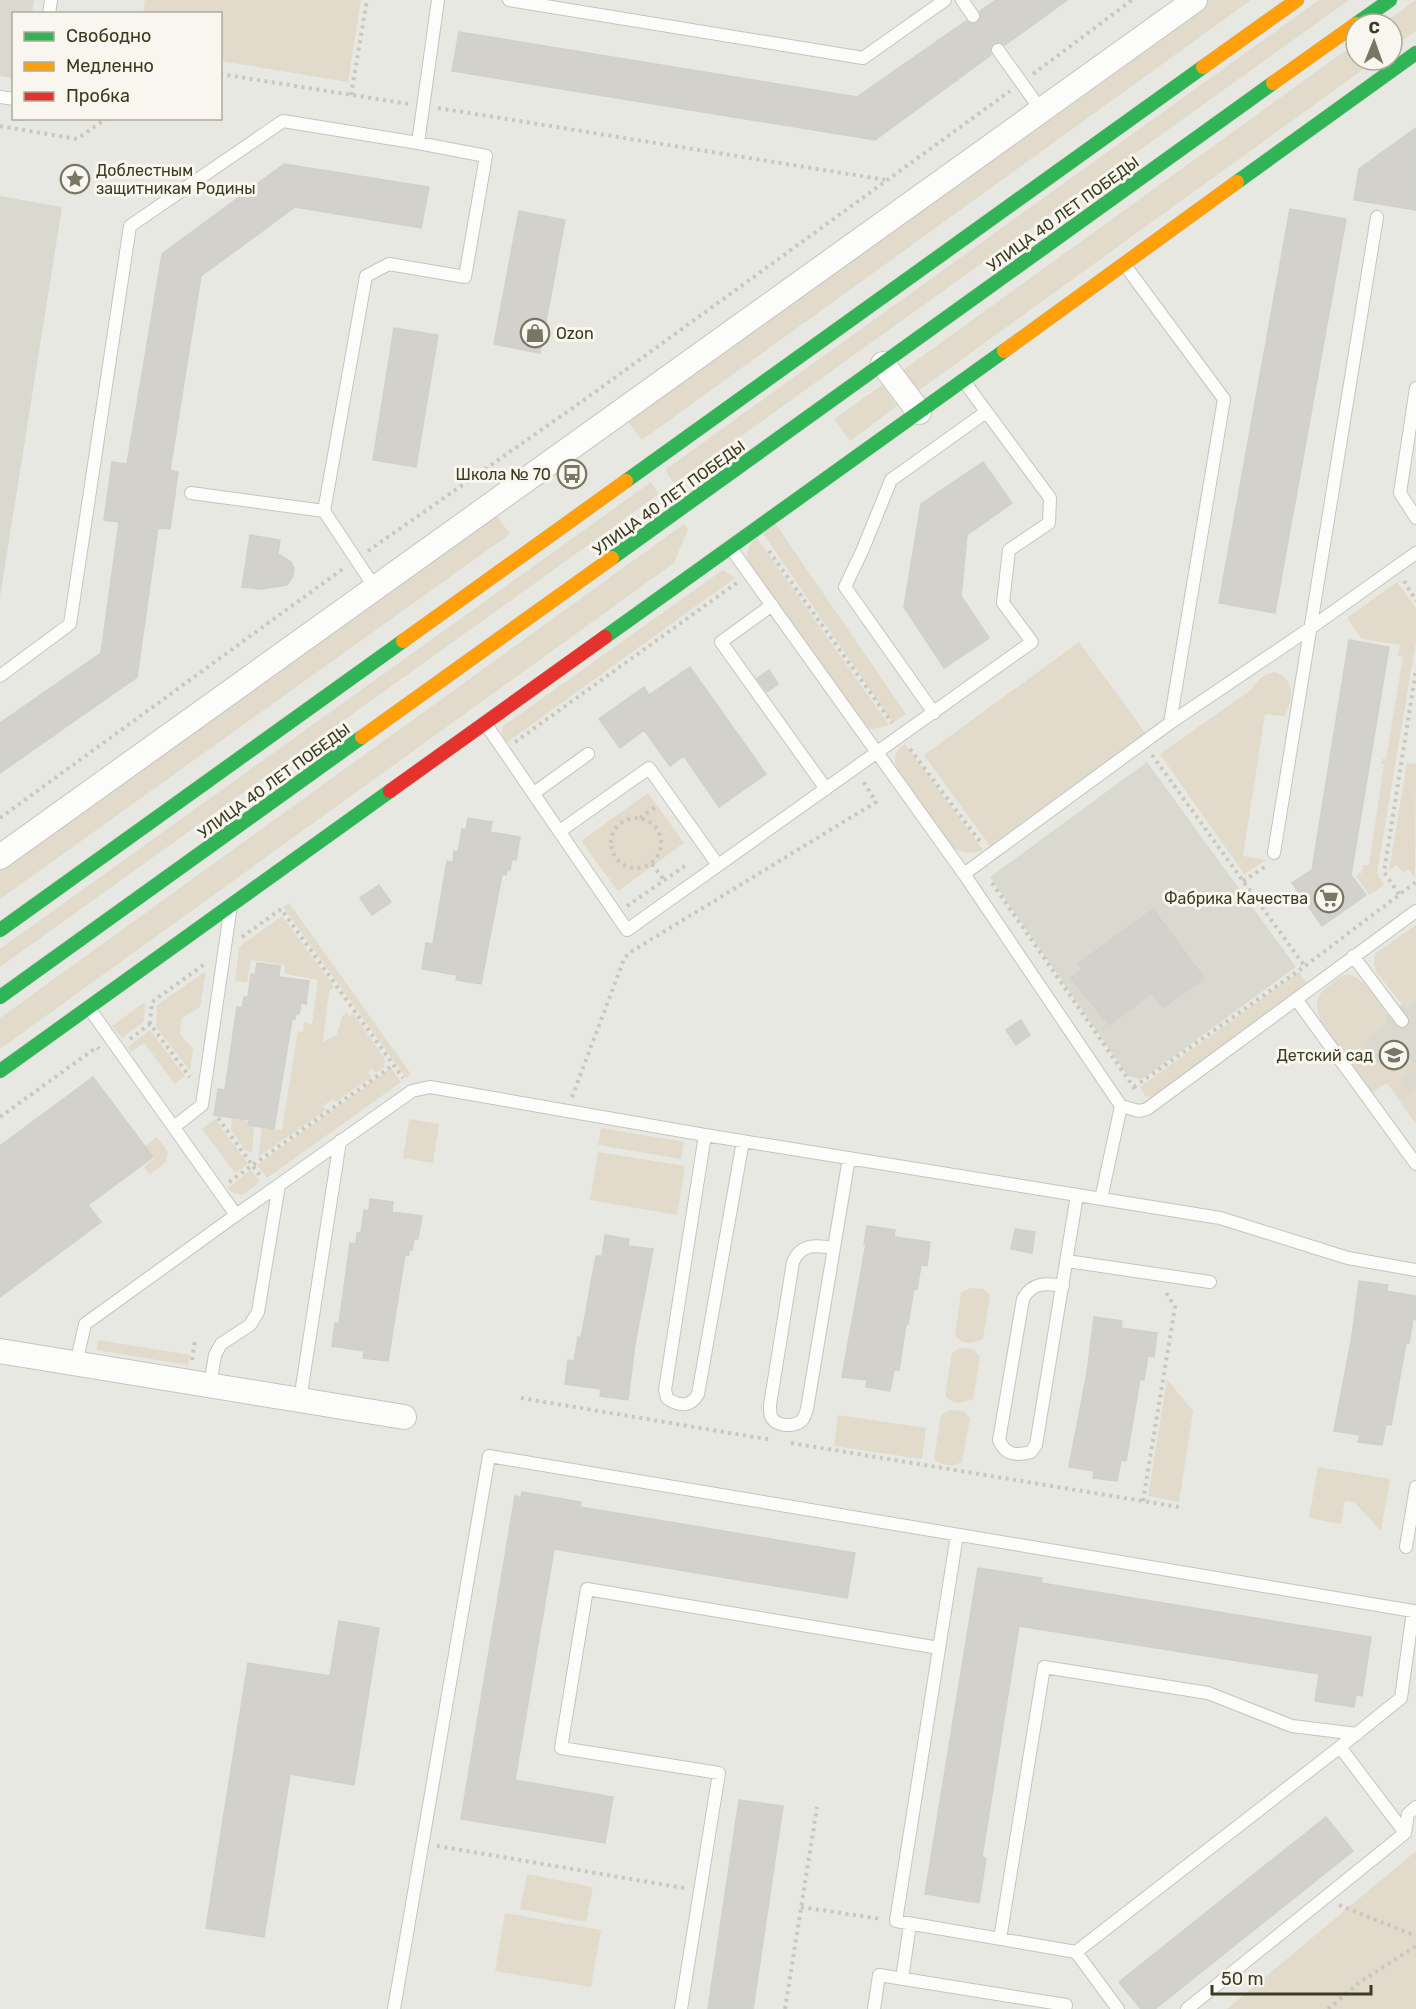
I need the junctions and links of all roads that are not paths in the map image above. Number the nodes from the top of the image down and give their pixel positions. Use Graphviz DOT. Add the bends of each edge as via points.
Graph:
graph roads {
  1 [pos="438,0"];
  2 [pos="509,0"];
  3 [pos="945,0"];
  4 [pos="963,0"];
  5 [pos="1195,0"];
  6 [pos="1297,0"];
  7 [pos="1390,0"];
  8 [pos="1373,12"];
  9 [pos="974,16"];
  10 [pos="1344,33"];
  11 [pos="998,50"];
  12 [pos="1416,53"];
  13 [pos="1041,110"];
  14 [pos="418,143"];
  15 [pos="1377,217"];
  16 [pos="1124,263"];
  17 [pos="883,364"];
  18 [pos="963,379"];
  19 [pos="1416,388"];
  20 [pos="919,412"];
  21 [pos="986,412"];
  22 [pos="191,493"];
  23 [pos="324,511"];
  24 [pos="1416,518"];
  25 [pos="730,546"];
  26 [pos="1416,553"];
  27 [pos="375,588"];
  28 [pos="772,605"];
  29 [pos="1312,627"];
  30 [pos="0,676"];
  31 [pos="934,713"];
  32 [pos="485,723"];
  33 [pos="1170,723"];
  34 [pos="877,752"];
  35 [pos="588,754"];
  36 [pos="826,789"];
  37 [pos="534,793"];
  38 [pos="560,831"];
  39 [pos="1274,853"];
  40 [pos="0,857"];
  41 [pos="718,865"];
  42 [pos="964,874"];
  43 [pos="232,904"];
  44 [pos="1416,911"];
  45 [pos="0,930"];
  46 [pos="1353,956"];
  47 [pos="0,997"];
  48 [pos="1296,999"];
  49 [pos="88,1007"];
  50 [pos="1402,1021"];
  51 [pos="0,1071"];
  52 [pos="1121,1106"];
  53 [pos="174,1126"];
  54 [pos="705,1135"];
  55 [pos="743,1141"];
  56 [pos="340,1142"];
  57 [pos="849,1158"];
  58 [pos="1416,1164"];
  59 [pos="279,1185"];
  60 [pos="1077,1195"];
  61 [pos="1101,1199"];
  62 [pos="236,1215"];
  63 [pos="834,1248"];
  64 [pos="1067,1261"];
  65 [pos="1416,1270"];
  66 [pos="1210,1282"];
  67 [pos="1063,1286"];
  68 [pos="0,1352"];
  69 [pos="76,1364"];
  70 [pos="210,1385"];
  71 [pos="300,1400"];
  72 [pos="404,1417"];
  73 [pos="1416,1487"];
  74 [pos="957,1535"];
  75 [pos="1406,1547"];
  76 [pos="939,1648"];
  77 [pos="1357,1734"];
  78 [pos="1340,1747"];
  79 [pos="1416,1807"];
  80 [pos="1405,1833"];
  81 [pos="910,1924"];
  82 [pos="1000,1939"];
  83 [pos="1076,1952"];
  84 [pos="902,1979"];
  85 [pos="394,2009"];
  86 [pos="681,2009"];
  87 [pos="874,2009"];
  88 [pos="1065,2009"];
  89 [pos="1118,2009"];
  90 [pos="1187,2009"];
  1 -- 14 [label="lane"];
  2 -- 3 [label="lane" via="863,58"];
  4 -- 9 [label="lane"];
  5 -- 13 [label="street"];
  6 -- 45 [label="main road"];
  7 -- 8 [label="main road, УЛИЦА 40 ЛЕТ ПОБЕДЫ"];
  10 -- 17 [label="main road, УЛИЦА 40 ЛЕТ ПОБЕДЫ"];
  11 -- 13 [label="lane"];
  12 -- 16 [label="main road"];
  13 -- 27 [label="street"];
  14 -- 23 [label="lane" via="486,156 465,277 389,264 366,276"];
  14 -- 30 [label="lane" via="284,121 130,226 70,624"];
  15 -- 29 [label="lane"];
  16 -- 18 [label="main road"];
  16 -- 33 [label="lane" via="1224,399"];
  17 -- 20 [label="street"];
  17 -- 47 [label="main road, УЛИЦА 40 ЛЕТ ПОБЕДЫ"];
  18 -- 20 [label="main road"];
  18 -- 21 [label="lane"];
  19 -- 24 [label="lane" via="1400,493"];
  20 -- 25 [label="main road"];
  21 -- 31 [label="lane" via="891,480 845,587"];
  21 -- 31 [label="lane" via="1050,498 1049,523 1010,550 1004,603 1032,642"];
  22 -- 23 [label="lane"];
  23 -- 27 [label="lane"];
  25 -- 28 [label="lane"];
  25 -- 32 [label="main road"];
  26 -- 29 [label="lane"];
  27 -- 40 [label="street"];
  28 -- 34 [label="lane"];
  28 -- 36 [label="lane" via="721,642"];
  29 -- 33 [label="lane"];
  29 -- 39 [label="lane"];
  31 -- 34 [label="lane"];
  32 -- 37 [label="lane"];
  32 -- 43 [label="main road"];
  33 -- 42 [label="lane"];
  34 -- 36 [label="lane"];
  34 -- 42 [label="lane"];
  35 -- 37 [label="lane"];
  36 -- 41 [label="lane"];
  37 -- 38 [label="lane"];
  38 -- 41 [label="lane" via="649,768"];
  38 -- 41 [label="lane" via="627,930"];
  42 -- 52 [label="lane"];
  43 -- 49 [label="main road"];
  43 -- 53 [label="lane" via="202,1105"];
  44 -- 46 [label="lane"];
  46 -- 48 [label="lane"];
  46 -- 50 [label="lane"];
  48 -- 52 [label="lane" via="1147,1109 1138,1111"];
  48 -- 58 [label="lane"];
  49 -- 51 [label="main road"];
  49 -- 53 [label="lane"];
  52 -- 61 [label="lane"];
  53 -- 62 [label="lane"];
  54 -- 55 [label="lane"];
  54 -- 55 [label="lane" via="665,1390 667,1398 680,1404 694,1401 698,1394"];
  54 -- 56 [label="lane" via="430,1087 412,1091"];
  55 -- 57 [label="lane"];
  56 -- 59 [label="lane"];
  56 -- 71 [label="lane"];
  57 -- 60 [label="lane"];
  57 -- 63 [label="lane"];
  59 -- 62 [label="lane"];
  59 -- 70 [label="lane" via="258,1312 250,1325 221,1344"];
  60 -- 61 [label="lane"];
  60 -- 64 [label="lane"];
  61 -- 65 [label="lane" via="1220,1218 1348,1258"];
  62 -- 69 [label="lane" via="85,1324"];
  63 -- 63 [label="lane" via="807,1409 802,1420 785,1425 771,1417 770,1405 796,1254 815,1245"];
  64 -- 66 [label="lane"];
  64 -- 67 [label="lane"];
  67 -- 67 [label="lane" via="1036,1445 1031,1452 1010,1453 999,1440 1023,1299 1036,1285"];
  68 -- 69 [label="street"];
  69 -- 70 [label="street"];
  70 -- 71 [label="street"];
  71 -- 72 [label="street"];
  73 -- 75 [label="lane"];
  74 -- 76 [label="lane"];
  74 -- 77 [label="lane" via="1413,1611 1401,1698"];
  74 -- 85 [label="lane" via="489,1456"];
  76 -- 81 [label="lane" via="896,1921"];
  76 -- 86 [label="lane" via="586,1588 561,1748 719,1773"];
  77 -- 78 [label="lane"];
  77 -- 82 [label="lane" via="1292,1726 1208,1693 1044,1666"];
  78 -- 80 [label="lane"];
  78 -- 83 [label="lane"];
  79 -- 80 [label="lane" via="1408,1814"];
  80 -- 90 [label="lane"];
  81 -- 82 [label="lane"];
  81 -- 84 [label="lane"];
  82 -- 83 [label="lane"];
  83 -- 89 [label="lane"];
  84 -- 87 [label="lane" via="879,1975"];
  84 -- 88 [label="lane" via="1066,2005"];
}
